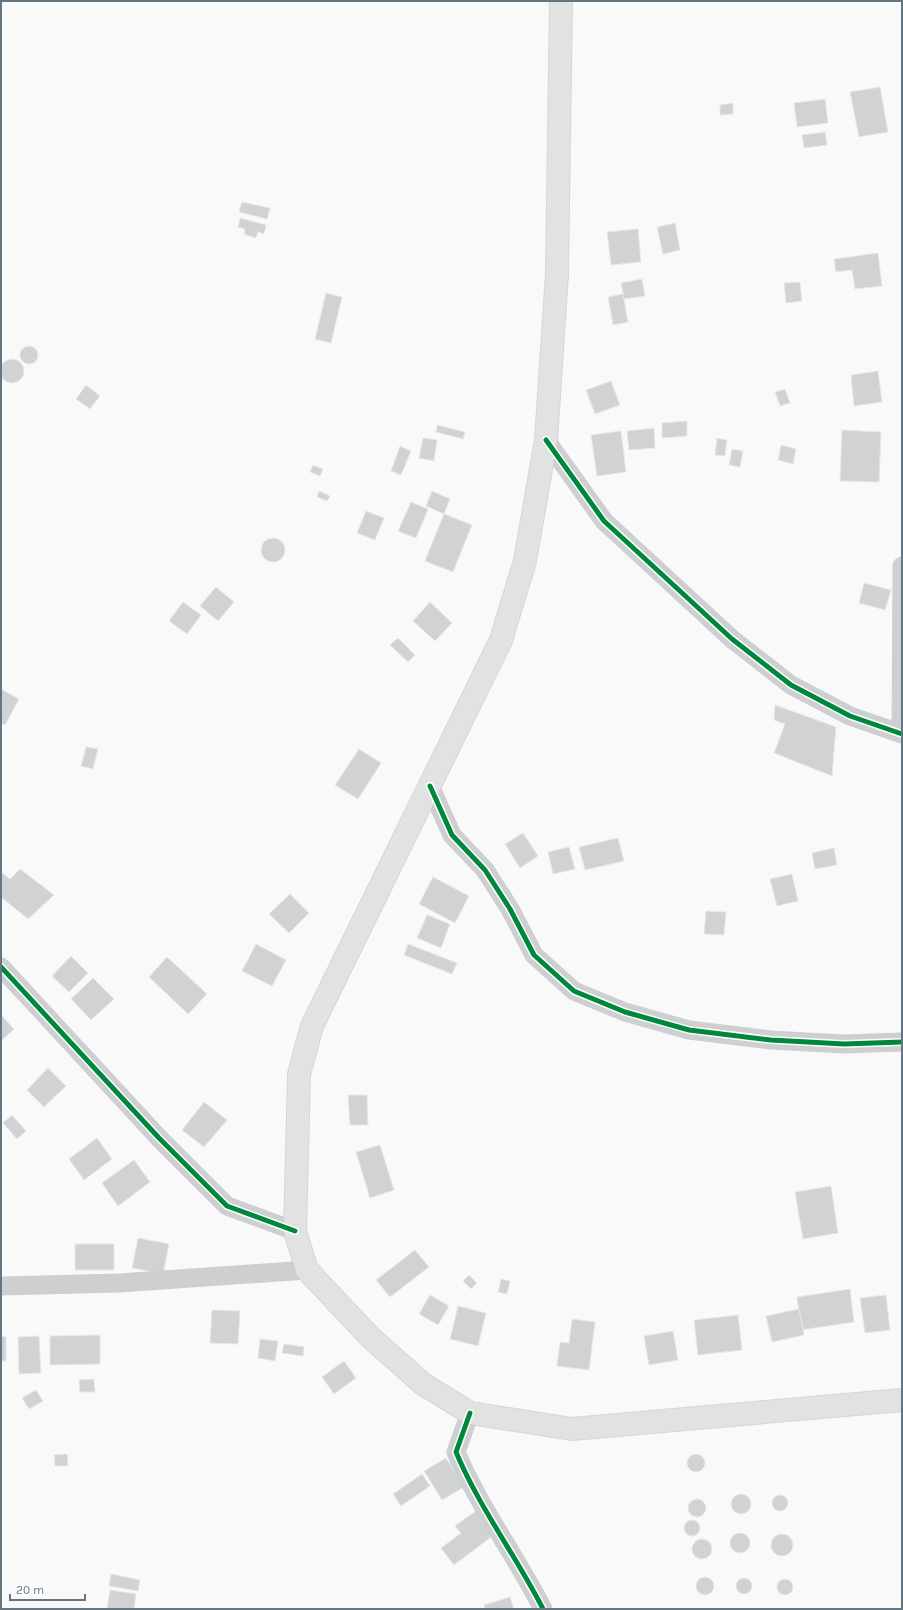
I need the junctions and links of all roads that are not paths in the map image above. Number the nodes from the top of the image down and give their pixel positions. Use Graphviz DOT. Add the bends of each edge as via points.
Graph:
graph roads {
  1 [pos="561,1"];
  2 [pos="546,440"];
  3 [pos="902,566"];
  4 [pos="901,734"];
  5 [pos="430,786"];
  6 [pos="1,967"];
  7 [pos="902,1042"];
  8 [pos="295,1231"];
  9 [pos="307,1270"];
  10 [pos="1,1286"];
  11 [pos="902,1400"];
  12 [pos="470,1413"];
  13 [pos="543,1609"];
  1 -- 2 [label="main road" via="557,274"];
  2 -- 4 [label="street" via="604,521 732,639 791,685 850,716"];
  2 -- 5 [label="main road" via="526,561 501,640"];
  3 -- 4 [label="street"];
  5 -- 7 [label="street" via="452,835 486,870 534,955 574,991 625,1012 688,1030 771,1040 844,1044"];
  5 -- 8 [label="main road" via="312,1026 299,1074"];
  6 -- 8 [label="street" via="227,1206"];
  8 -- 9 [label="main road"];
  9 -- 10 [label="street" via="119,1282"];
  9 -- 12 [label="main road" via="370,1337 423,1384"];
  11 -- 12 [label="main road" via="572,1429"];
  12 -- 13 [label="street" via="456,1452 473,1491"];
}
